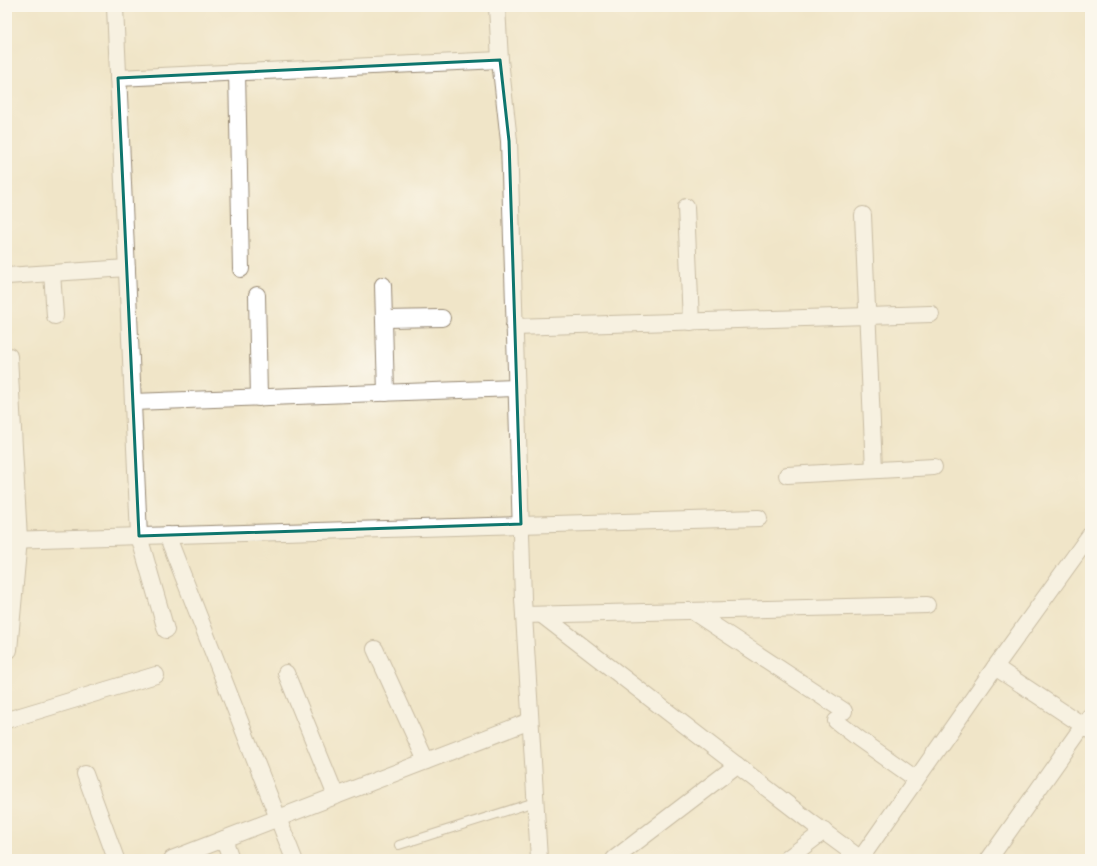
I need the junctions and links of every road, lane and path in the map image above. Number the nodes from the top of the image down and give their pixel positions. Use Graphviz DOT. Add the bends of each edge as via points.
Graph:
graph roads {
  1 [pos="115,7"];
  2 [pos="497,7"];
  3 [pos="500,60"];
  4 [pos="237,72"];
  5 [pos="118,78"];
  6 [pos="686,207"];
  7 [pos="864,215"];
  8 [pos="126,268"];
  9 [pos="241,269"];
  10 [pos="52,273"];
  11 [pos="7,276"];
  12 [pos="383,285"];
  13 [pos="257,295"];
  14 [pos="931,314"];
  15 [pos="55,316"];
  16 [pos="868,316"];
  17 [pos="442,318"];
  18 [pos="384,319"];
  19 [pos="691,322"];
  20 [pos="514,327"];
  21 [pos="9,356"];
  22 [pos="516,388"];
  23 [pos="386,393"];
  24 [pos="259,398"];
  25 [pos="133,402"];
  26 [pos="934,467"];
  27 [pos="874,470"];
  28 [pos="787,475"];
  29 [pos="759,518"];
  30 [pos="521,524"];
  31 [pos="167,535"];
  32 [pos="1090,535"];
  33 [pos="139,536"];
  34 [pos="13,539"];
  35 [pos="927,605"];
  36 [pos="692,611"];
  37 [pos="542,614"];
  38 [pos="524,615"];
  39 [pos="166,630"];
  40 [pos="375,649"];
  41 [pos="10,650"];
  42 [pos="995,667"];
  43 [pos="286,673"];
  44 [pos="156,674"];
  45 [pos="7,720"];
  46 [pos="530,721"];
  47 [pos="1088,724"];
  48 [pos="426,761"];
  49 [pos="737,765"];
  50 [pos="85,774"];
  51 [pos="916,779"];
  52 [pos="336,796"];
  53 [pos="535,802"];
  54 [pos="278,818"];
  55 [pos="824,831"];
  56 [pos="224,839"];
  57 [pos="399,845"];
  58 [pos="116,859"];
  59 [pos="172,859"];
  60 [pos="231,859"];
  61 [pos="294,859"];
  62 [pos="539,859"];
  63 [pos="614,859"];
  64 [pos="787,859"];
  65 [pos="861,859"];
  66 [pos="989,859"];
  1 -- 5 [label="street"];
  2 -- 3 [label="street"];
  3 -- 4 [label="street"];
  3 -- 20 [label="street" via="509,141"];
  4 -- 5 [label="street"];
  4 -- 9 [label="street"];
  5 -- 8 [label="street"];
  6 -- 19 [label="street"];
  7 -- 16 [label="street"];
  8 -- 10 [label="street"];
  8 -- 25 [label="street"];
  10 -- 11 [label="street"];
  10 -- 15 [label="street"];
  12 -- 18 [label="street"];
  13 -- 24 [label="street"];
  14 -- 16 [label="street"];
  16 -- 19 [label="street"];
  16 -- 27 [label="street"];
  17 -- 18 [label="street"];
  18 -- 23 [label="street"];
  19 -- 20 [label="street"];
  20 -- 22 [label="street"];
  21 -- 34 [label="street"];
  22 -- 23 [label="street"];
  22 -- 30 [label="street"];
  23 -- 24 [label="street"];
  24 -- 25 [label="street"];
  25 -- 33 [label="street"];
  26 -- 27 [label="street"];
  27 -- 28 [label="street"];
  29 -- 30 [label="street"];
  30 -- 31 [label="street"];
  30 -- 38 [label="street"];
  31 -- 33 [label="street"];
  31 -- 54 [label="street"];
  32 -- 42 [label="street"];
  33 -- 34 [label="street"];
  33 -- 39 [label="street"];
  34 -- 41 [label="street"];
  35 -- 36 [label="street"];
  36 -- 37 [label="street"];
  36 -- 51 [label="street" via="840,716 858,738"];
  37 -- 38 [label="street"];
  37 -- 49 [label="street"];
  38 -- 46 [label="street"];
  40 -- 48 [label="street"];
  42 -- 47 [label="street"];
  42 -- 51 [label="street"];
  43 -- 52 [label="street"];
  44 -- 45 [label="street"];
  46 -- 48 [label="street"];
  46 -- 53 [label="street"];
  47 -- 66 [label="street"];
  48 -- 52 [label="street"];
  49 -- 55 [label="street"];
  49 -- 63 [label="street"];
  50 -- 58 [label="street"];
  51 -- 65 [label="street"];
  52 -- 54 [label="street"];
  53 -- 57 [label="lane"];
  53 -- 62 [label="street"];
  54 -- 56 [label="street"];
  54 -- 61 [label="street"];
  55 -- 64 [label="street"];
  55 -- 65 [label="street"];
  56 -- 59 [label="street"];
  56 -- 60 [label="street"];
}
